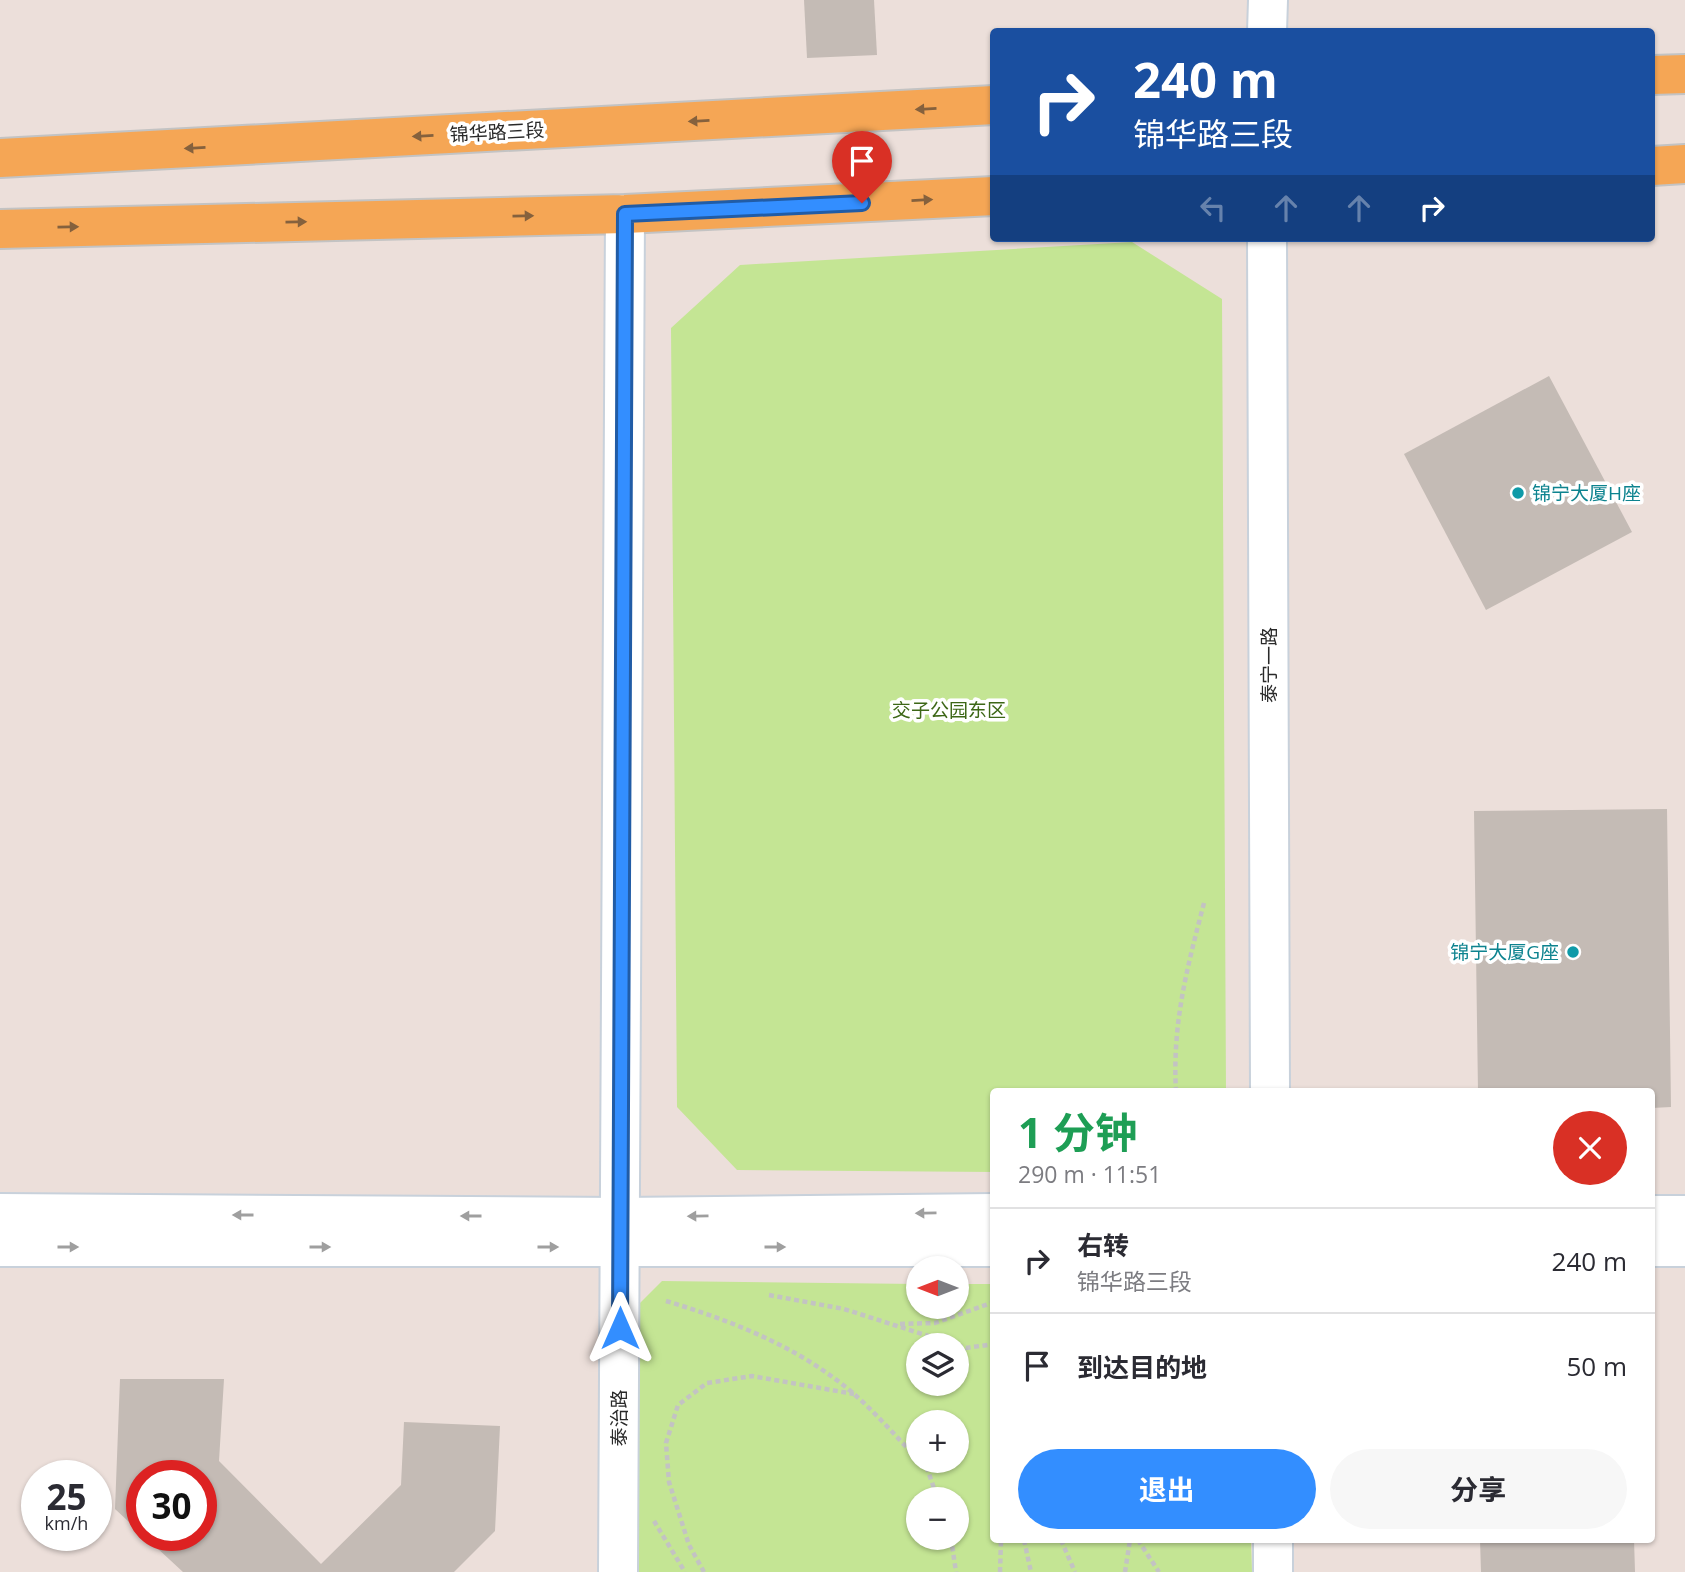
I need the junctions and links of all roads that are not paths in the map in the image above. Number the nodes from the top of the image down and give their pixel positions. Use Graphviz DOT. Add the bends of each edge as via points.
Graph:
graph roads {
  1 [pos="1268,0"];
  2 [pos="1267,28"];
  3 [pos="1685,74"];
  4 [pos="1655,75"];
  5 [pos="990,105"];
  6 [pos="0,158"];
  7 [pos="1685,164"];
  8 [pos="1655,166"];
  9 [pos="990,196"];
  10 [pos="625,214"];
  11 [pos="0,229"];
  12 [pos="1267,242"];
  13 [pos="1270,1088"];
  14 [pos="0,1213"];
  15 [pos="990,1213"];
  16 [pos="1655,1215"];
  17 [pos="1685,1215"];
  18 [pos="620,1232"];
  19 [pos="0,1247"];
  20 [pos="990,1247"];
  21 [pos="1655,1247"];
  22 [pos="1685,1247"];
  23 [pos="1273,1543"];
  24 [pos="618,1572"];
  25 [pos="1273,1572"];
  1 -- 2 [label="street"];
  3 -- 4 [label="main road"];
  5 -- 6 [label="main road, 锦华路三段, one-way"];
  7 -- 8 [label="main road"];
  10 -- 9 [label="main road, one-way"];
  11 -- 10 [label="main road, one-way"];
  10 -- 18 [label="street, 泰治路"];
  12 -- 13 [label="street, 泰宁一路"];
  18 -- 14 [label="street, one-way"];
  15 -- 18 [label="street, one-way"];
  16 -- 17 [label="street"];
  19 -- 18 [label="street, one-way"];
  18 -- 20 [label="street, one-way"];
  18 -- 24 [label="street, 泰治路"];
  21 -- 22 [label="street"];
  23 -- 25 [label="street"];
}
